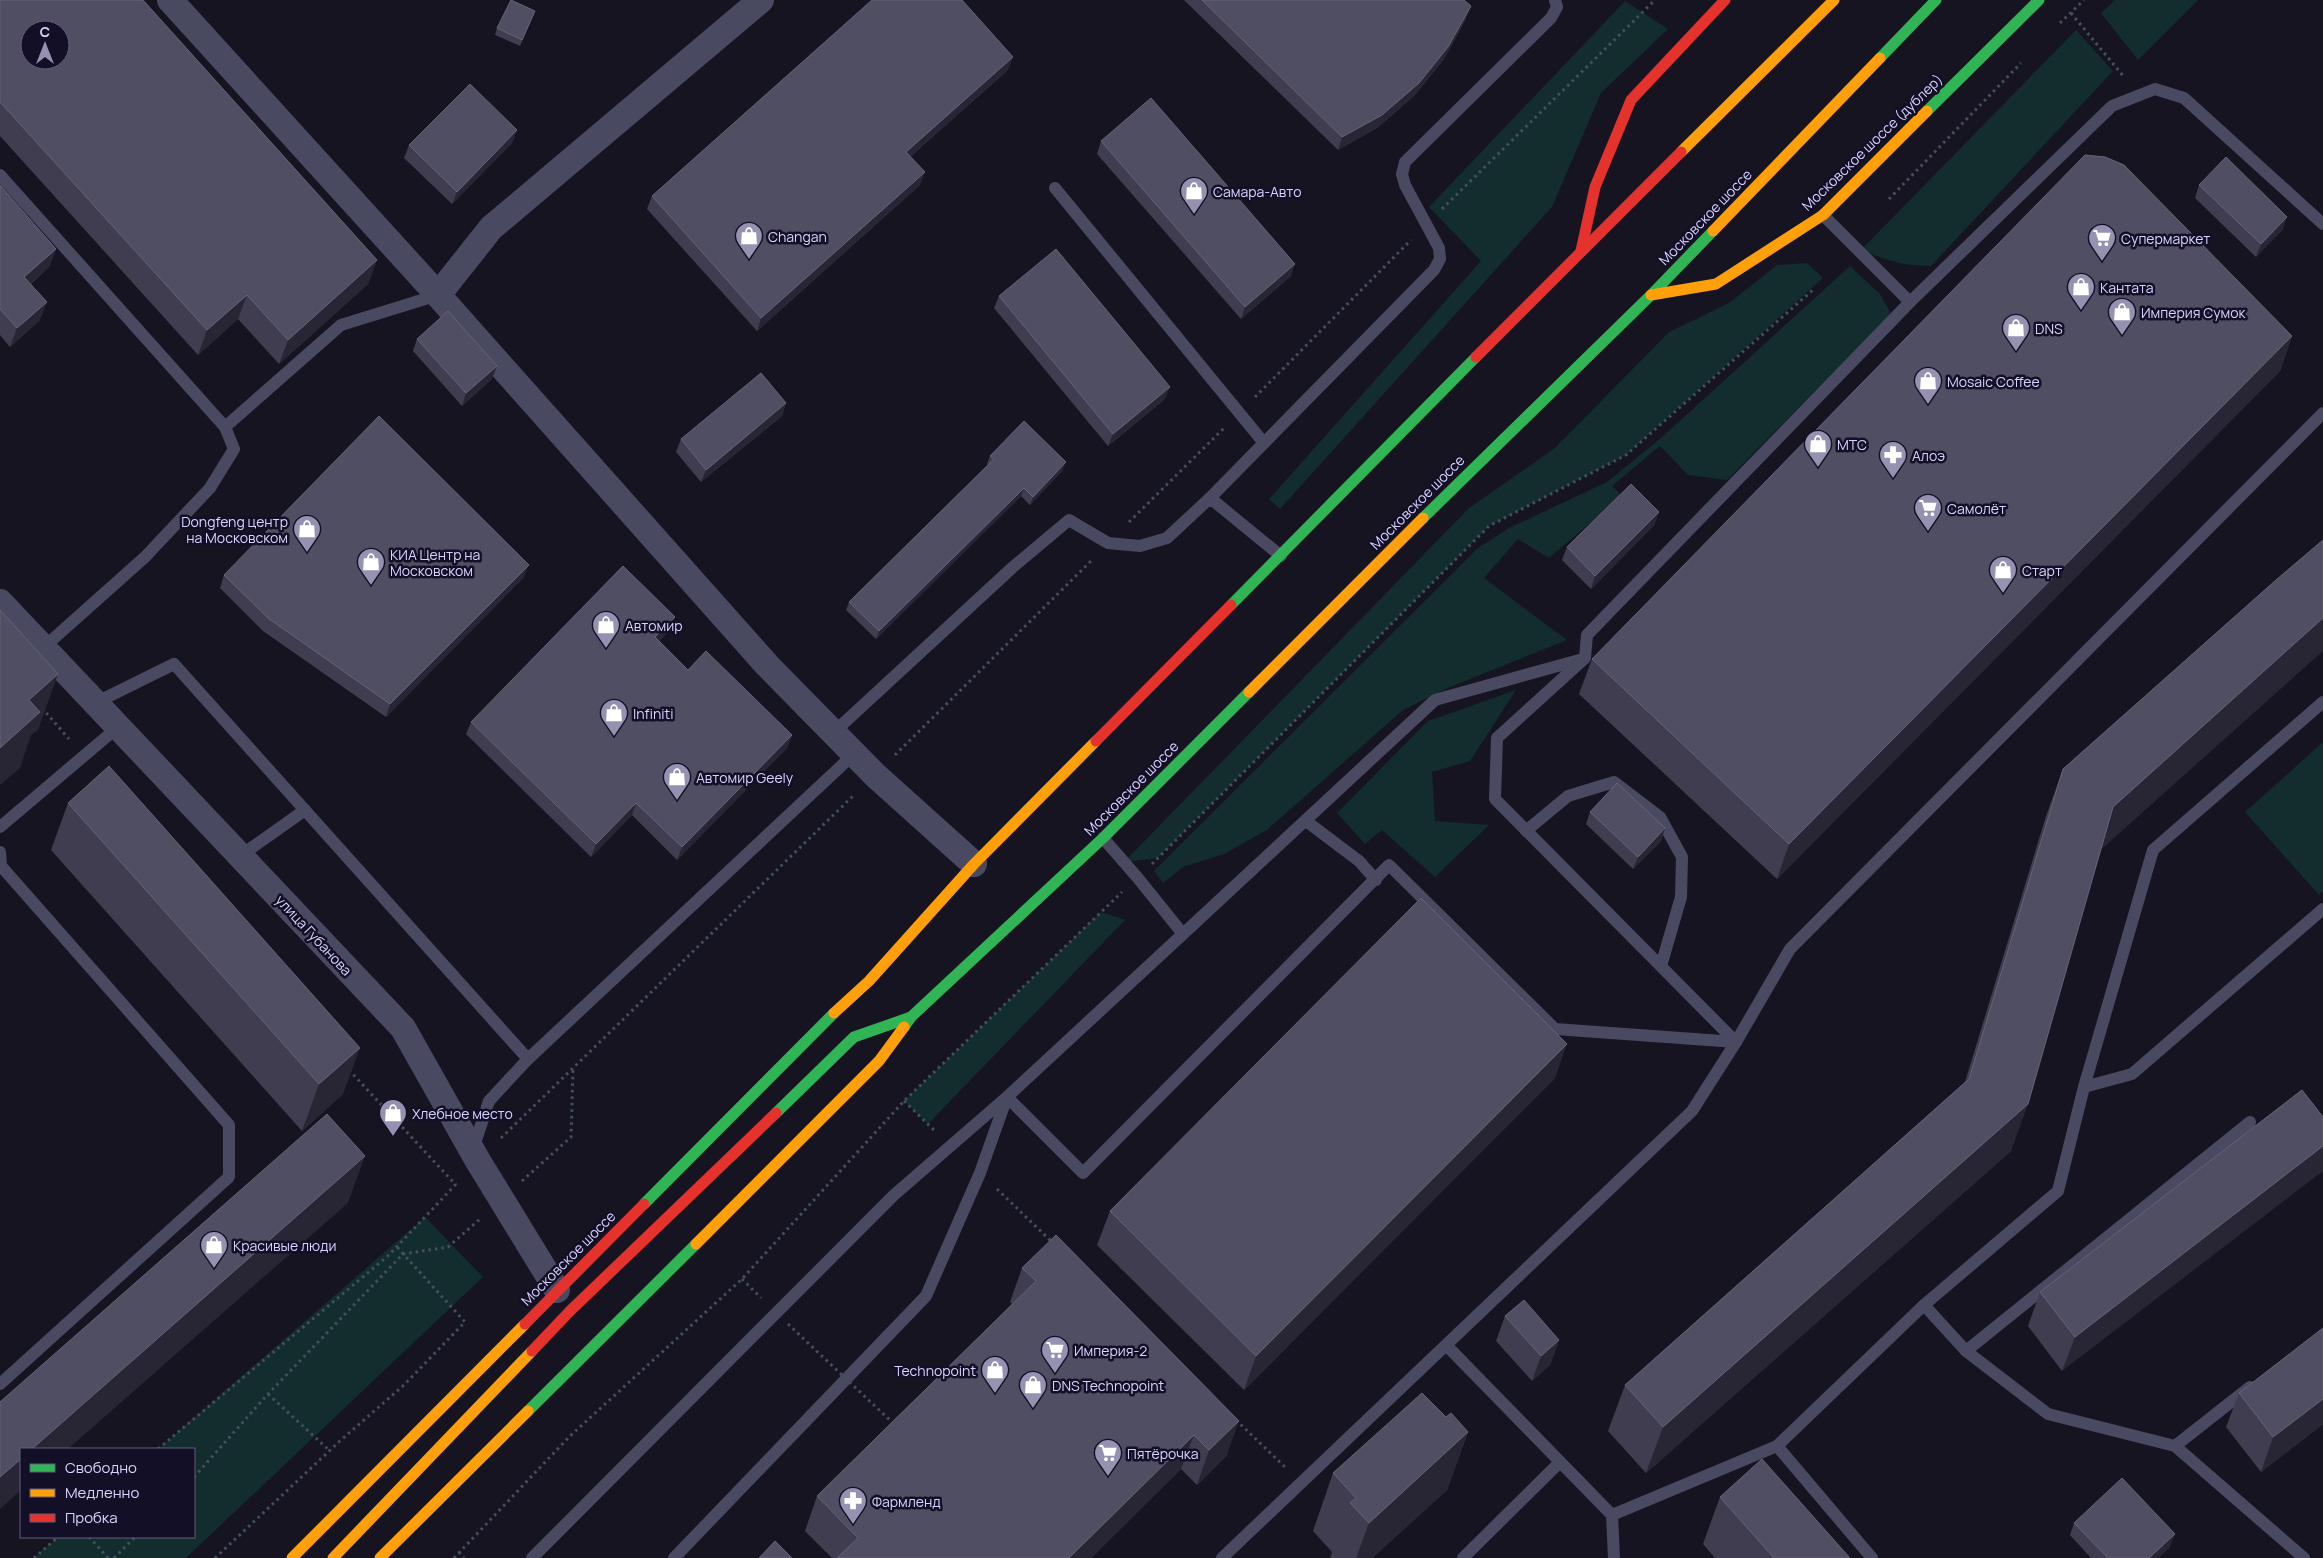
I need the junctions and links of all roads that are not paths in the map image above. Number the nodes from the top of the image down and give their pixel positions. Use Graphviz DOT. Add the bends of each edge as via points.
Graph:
graph roads {
  1 [pos="170,0"];
  2 [pos="761,0"];
  3 [pos="1555,0"];
  4 [pos="1724,0"];
  5 [pos="1834,0"];
  6 [pos="1936,0"];
  7 [pos="2039,0"];
  8 [pos="0,175"];
  9 [pos="1055,188"];
  10 [pos="1823,215"];
  11 [pos="2323,224"];
  12 [pos="1581,251"];
  13 [pos="438,295"];
  14 [pos="1651,295"];
  15 [pos="1910,302"];
  16 [pos="2323,413"];
  17 [pos="225,427"];
  18 [pos="1264,443"];
  19 [pos="1210,498"];
  20 [pos="1281,556"];
  21 [pos="0,602"];
  22 [pos="43,648"];
  23 [pos="1585,658"];
  24 [pos="2323,702"];
  25 [pos="95,703"];
  26 [pos="118,727"];
  27 [pos="834,733"];
  28 [pos="854,754"];
  29 [pos="305,810"];
  30 [pos="1306,821"];
  31 [pos="0,827"];
  32 [pos="1526,831"];
  33 [pos="1103,838"];
  34 [pos="0,852"];
  35 [pos="240,856"];
  36 [pos="974,864"];
  37 [pos="1376,880"];
  38 [pos="2323,908"];
  39 [pos="1183,934"];
  40 [pos="1661,966"];
  41 [pos="869,981"];
  42 [pos="864,1000"];
  43 [pos="912,1017"];
  44 [pos="1736,1042"];
  45 [pos="528,1059"];
  46 [pos="2084,1087"];
  47 [pos="1007,1097"];
  48 [pos="2250,1122"];
  49 [pos="476,1155"];
  50 [pos="564,1300"];
  51 [pos="1924,1305"];
  52 [pos="1447,1346"];
  53 [pos="1966,1352"];
  54 [pos="2260,1379"];
  55 [pos="0,1384"];
  56 [pos="1776,1446"];
  57 [pos="2175,1446"];
  58 [pos="1560,1462"];
  59 [pos="1612,1515"];
  60 [pos="292,1558"];
  61 [pos="332,1558"];
  62 [pos="380,1558"];
  63 [pos="532,1558"];
  64 [pos="674,1558"];
  65 [pos="1222,1558"];
  66 [pos="1463,1558"];
  67 [pos="1614,1558"];
  68 [pos="1872,1558"];
  69 [pos="2304,1558"];
  1 -- 13 [label="street"];
  2 -- 13 [label="street" via="491,228"];
  3 -- 18 [label="lane" via="1557,7 1551,18 1405,162 1402,174 1405,185 1438,248 1440,259 1434,270"];
  4 -- 12 [label="main road" via="1631,100 1595,187"];
  5 -- 12 [label="main road, Московское шоссе"];
  6 -- 14 [label="main road, Московское шоссе"];
  7 -- 10 [label="main road, Московское шоссе (дублер)"];
  8 -- 17 [label="lane"];
  9 -- 18 [label="lane"];
  10 -- 14 [label="main road, Московское шоссе (дублер)" via="1716,284"];
  10 -- 15 [label="lane"];
  11 -- 15 [label="lane" via="2184,98 2155,89 2112,106"];
  12 -- 20 [label="main road, Московское шоссе"];
  13 -- 17 [label="lane" via="341,324"];
  13 -- 27 [label="street" via="767,665"];
  14 -- 33 [label="main road, Московское шоссе" via="1509,432"];
  15 -- 23 [label="lane" via="1587,635"];
  16 -- 44 [label="lane" via="1790,949"];
  17 -- 22 [label="lane" via="234,449 210,488 145,557"];
  18 -- 19 [label="lane"];
  19 -- 20 [label="lane"];
  19 -- 27 [label="lane" via="1167,538 1140,546 1108,543 1069,520 1013,567"];
  20 -- 36 [label="main road, Московское шоссе"];
  21 -- 22 [label="street, улица Губанова"];
  22 -- 25 [label="street, улица Губанова"];
  23 -- 30 [label="lane" via="1436,700"];
  23 -- 32 [label="lane" via="1497,738 1495,799"];
  24 -- 46 [label="lane" via="2153,850"];
  25 -- 26 [label="street, улица Губанова"];
  25 -- 29 [label="lane" via="174,664"];
  26 -- 31 [label="lane"];
  26 -- 35 [label="street, улица Губанова"];
  27 -- 28 [label="street"];
  28 -- 36 [label="street"];
  28 -- 45 [label="lane"];
  29 -- 35 [label="lane"];
  29 -- 45 [label="lane"];
  30 -- 37 [label="lane" via="1359,861"];
  30 -- 39 [label="lane"];
  32 -- 40 [label="lane"];
  32 -- 40 [label="lane" via="1568,796 1614,782 1660,817 1682,857 1681,897"];
  33 -- 39 [label="lane"];
  33 -- 43 [label="main road, Московское шоссе"];
  34 -- 55 [label="lane" via="2,866 229,1125 229,1178"];
  35 -- 49 [label="street, улица Губанова" via="403,1028"];
  36 -- 41 [label="main road, Московское шоссе"];
  37 -- 44 [label="lane" via="1389,865 1555,1029"];
  37 -- 47 [label="lane" via="1083,1173"];
  38 -- 46 [label="lane" via="2132,1074"];
  39 -- 47 [label="lane"];
  40 -- 44 [label="lane"];
  41 -- 42 [label="main road, Московское шоссе"];
  41 -- 50 [label="main road, Московское шоссе" via="824,1023"];
  43 -- 50 [label="main road, Московское шоссе" via="855,1032"];
  43 -- 62 [label="main road, Московское шоссе" via="879,1061"];
  44 -- 52 [label="lane" via="1692,1111"];
  45 -- 49 [label="lane" via="489,1100"];
  46 -- 51 [label="lane" via="2058,1191"];
  47 -- 63 [label="lane" via="894,1195"];
  47 -- 64 [label="lane" via="980,1173 926,1296"];
  48 -- 53 [label="lane"];
  49 -- 50 [label="street, улица Губанова"];
  50 -- 60 [label="main road, Московское шоссе"];
  50 -- 61 [label="main road, Московское шоссе"];
  51 -- 53 [label="lane"];
  51 -- 56 [label="lane"];
  52 -- 58 [label="lane"];
  52 -- 65 [label="lane"];
  53 -- 57 [label="lane" via="2048,1414"];
  54 -- 57 [label="lane"];
  56 -- 59 [label="lane"];
  56 -- 68 [label="lane"];
  57 -- 69 [label="lane"];
  58 -- 59 [label="lane"];
  58 -- 66 [label="lane"];
  59 -- 67 [label="lane"];
}
